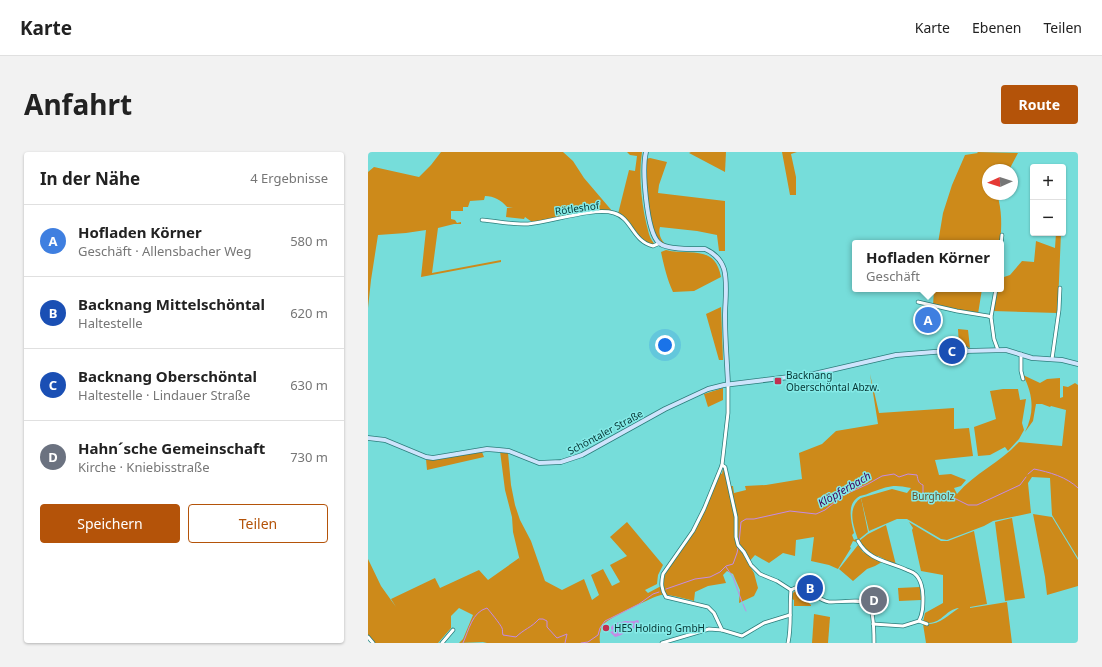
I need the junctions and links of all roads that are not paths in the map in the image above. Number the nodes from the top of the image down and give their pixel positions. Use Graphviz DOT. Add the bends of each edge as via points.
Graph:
graph roads {
  1 [pos="646,152"];
  2 [pos="482,220"];
  3 [pos="1002,235"];
  4 [pos="1002,240"];
  5 [pos="660,243"];
  6 [pos="1060,288"];
  7 [pos="995,292"];
  8 [pos="918,302"];
  9 [pos="991,317"];
  10 [pos="998,350"];
  11 [pos="1021,354"];
  12 [pos="1052,359"];
  13 [pos="1078,364"];
  14 [pos="1023,379"];
  15 [pos="728,384"];
  16 [pos="368,438"];
  17 [pos="722,465"];
  18 [pos="858,541"];
  19 [pos="791,590"];
  20 [pos="790,615"];
  21 [pos="919,621"];
  22 [pos="873,624"];
  23 [pos="927,624"];
  24 [pos="453,630"];
  25 [pos="722,630"];
  26 [pos="368,637"];
  27 [pos="373,643"];
  28 [pos="442,643"];
  29 [pos="662,643"];
  30 [pos="788,643"];
  31 [pos="874,643"];
  1 -- 5 [label="street" via="644,184 652,230"];
  2 -- 5 [label="street, Rötleshof" via="527,224 594,212 612,212 618,214 643,242 653,246"];
  3 -- 4 [label="street"];
  5 -- 15 [label="street" via="672,247 705,249 713,253 721,263 725,276"];
  6 -- 12 [label="street"];
  7 -- 9 [label="street"];
  8 -- 9 [label="street"];
  9 -- 10 [label="street"];
  10 -- 11 [label="street"];
  10 -- 15 [label="street, Schöntaler Straße" via="966,351 962,355 959,350 896,355 814,374"];
  11 -- 12 [label="street" via="1032,358"];
  11 -- 14 [label="street"];
  12 -- 13 [label="street"];
  15 -- 16 [label="street, Schöntaler Straße" via="703,390 582,455 561,462 540,463 509,451 487,449 433,458 385,440"];
  15 -- 17 [label="street" via="728,413"];
  17 -- 19 [label="street" via="725,467 735,507 738,545 755,570"];
  17 -- 25 [label="street" via="698,520 663,574 662,585 666,597 711,610"];
  18 -- 21 [label="street" via="864,551 875,558 915,574 923,595 923,614"];
  19 -- 20 [label="street"];
  19 -- 22 [label="street" via="805,587 817,597 829,602 867,603"];
  20 -- 25 [label="street" via="764,623 742,636"];
  20 -- 30 [label="street"];
  21 -- 22 [label="street" via="904,626"];
  21 -- 23 [label="street"];
  22 -- 31 [label="street"];
  24 -- 28 [label="street"];
  25 -- 29 [label="street" via="709,629"];
  26 -- 27 [label="street"];
}
